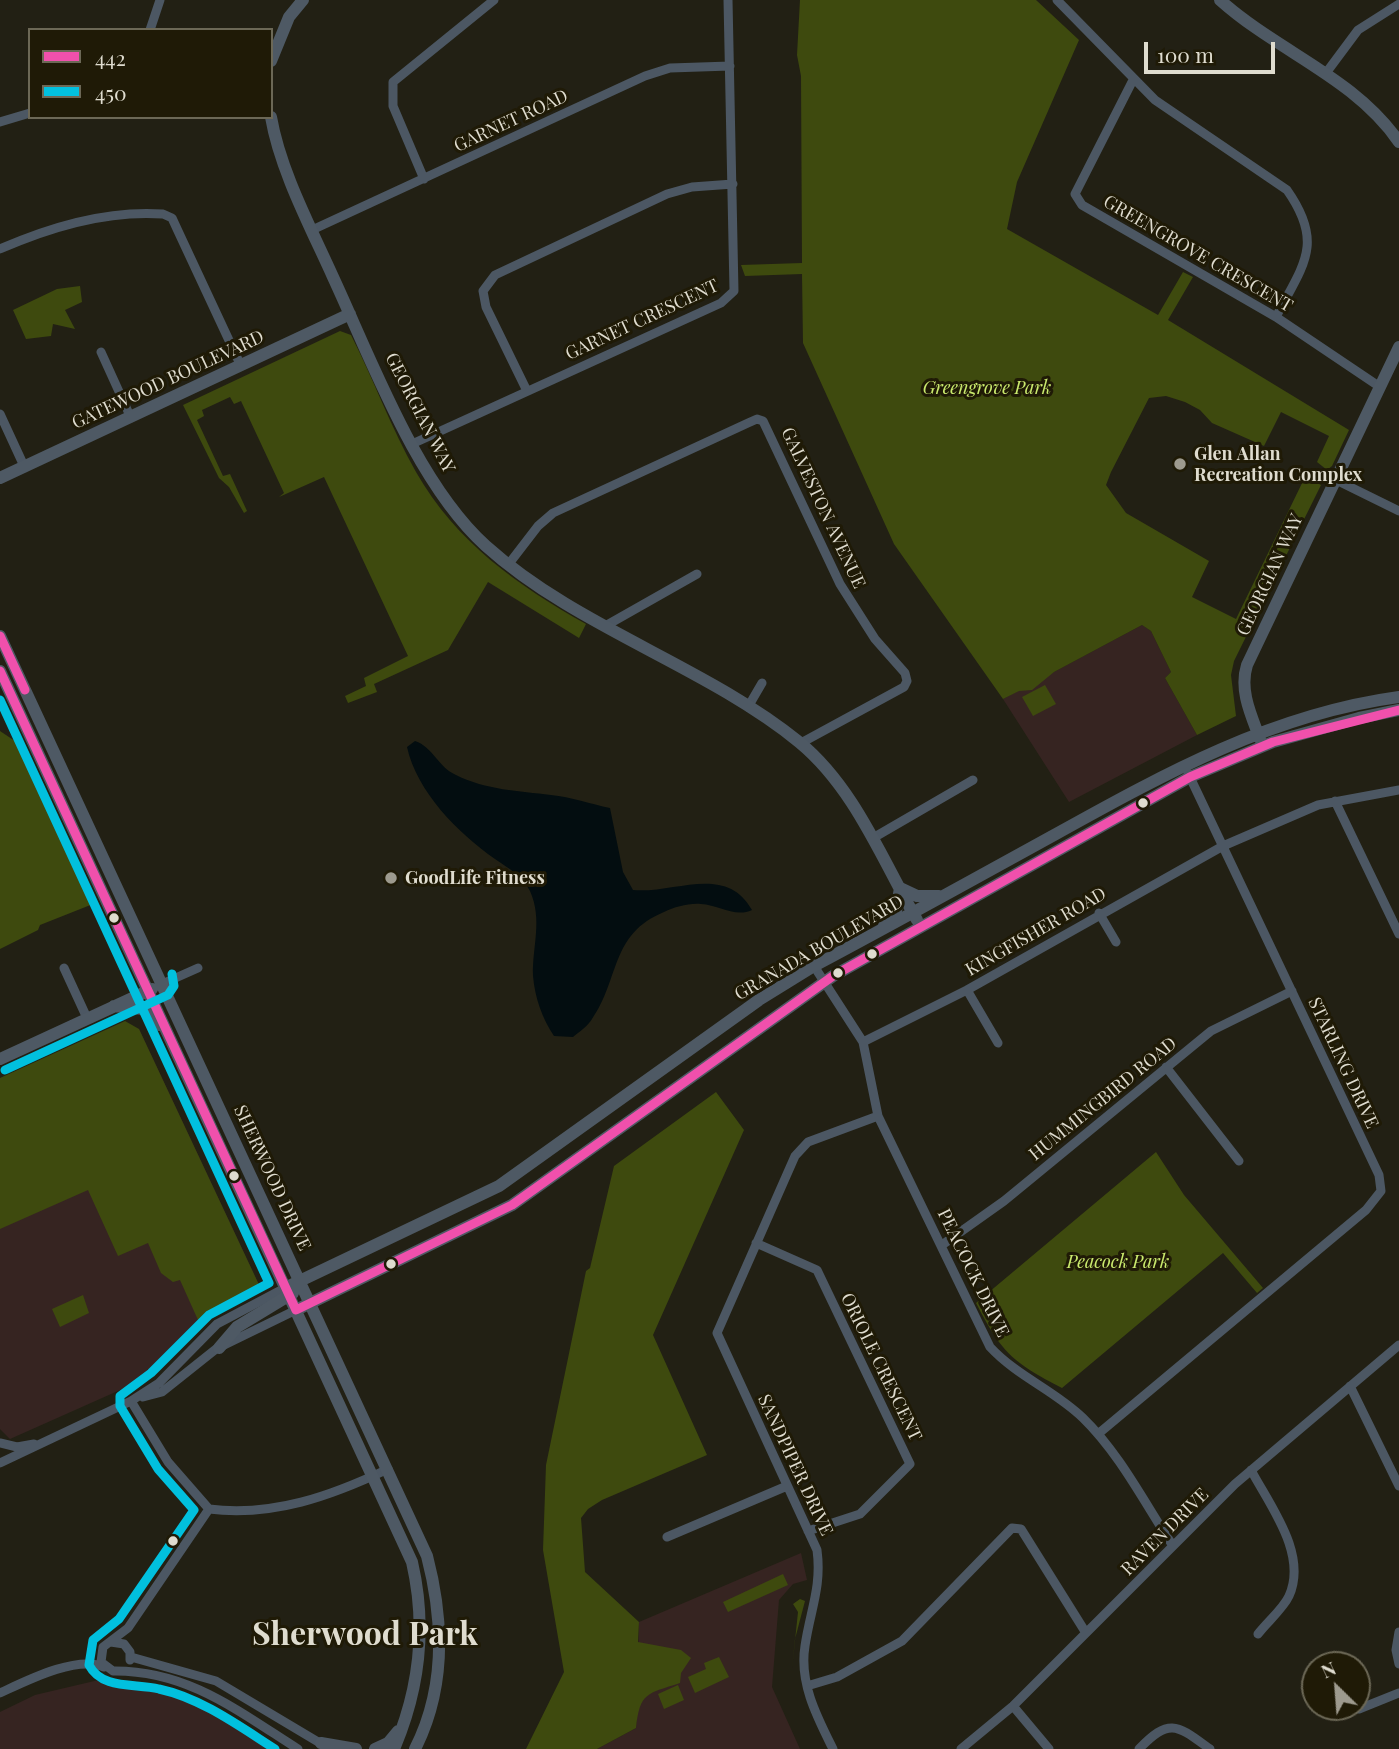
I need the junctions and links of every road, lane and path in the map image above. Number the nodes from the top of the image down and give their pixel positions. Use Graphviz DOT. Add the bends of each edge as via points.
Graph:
graph roads {
  1 [pos="160,0"];
  2 [pos="303,0"];
  3 [pos="494,0"];
  4 [pos="727,0"];
  5 [pos="1058,0"];
  6 [pos="1220,0"];
  7 [pos="1399,4"];
  8 [pos="151,28"];
  9 [pos="273,56"];
  10 [pos="730,66"];
  11 [pos="1326,73"];
  12 [pos="1133,80"];
  13 [pos="28,114"];
  14 [pos="271,119"];
  15 [pos="0,122"];
  16 [pos="1399,142"];
  17 [pos="424,179"];
  18 [pos="733,184"];
  19 [pos="312,230"];
  20 [pos="0,249"];
  21 [pos="350,314"];
  22 [pos="1276,317"];
  23 [pos="1399,346"];
  24 [pos="101,352"];
  25 [pos="241,366"];
  26 [pos="1380,387"];
  27 [pos="527,391"];
  28 [pos="0,414"];
  29 [pos="131,418"];
  30 [pos="412,444"];
  31 [pos="24,466"];
  32 [pos="0,478"];
  33 [pos="1334,479"];
  34 [pos="1399,511"];
  35 [pos="508,565"];
  36 [pos="697,574"];
  37 [pos="607,625"];
  38 [pos="0,636"];
  39 [pos="0,671"];
  40 [pos="762,683"];
  41 [pos="1399,697"];
  42 [pos="748,707"];
  43 [pos="1399,710"];
  44 [pos="1257,732"];
  45 [pos="801,744"];
  46 [pos="1263,747"];
  47 [pos="1183,764"];
  48 [pos="1190,777"];
  49 [pos="973,780"];
  50 [pos="1399,790"];
  51 [pos="1335,801"];
  52 [pos="873,838"];
  53 [pos="1223,846"];
  54 [pos="900,888"];
  55 [pos="946,895"];
  56 [pos="913,913"];
  57 [pos="1099,913"];
  58 [pos="921,927"];
  59 [pos="878,932"];
  60 [pos="1399,934"];
  61 [pos="1116,942"];
  62 [pos="814,966"];
  63 [pos="64,968"];
  64 [pos="198,968"];
  65 [pos="824,982"];
  66 [pos="162,984"];
  67 [pos="967,990"];
  68 [pos="147,991"];
  69 [pos="1292,991"];
  70 [pos="114,1006"];
  71 [pos="87,1018"];
  72 [pos="167,1032"];
  73 [pos="863,1042"];
  74 [pos="998,1043"];
  75 [pos="0,1059"];
  76 [pos="1167,1067"];
  77 [pos="878,1116"];
  78 [pos="1239,1161"];
  79 [pos="756,1243"];
  80 [pos="942,1245"];
  81 [pos="301,1281"];
  82 [pos="287,1292"];
  83 [pos="311,1304"];
  84 [pos="296,1310"];
  85 [pos="1399,1345"];
  86 [pos="219,1348"];
  87 [pos="1350,1386"];
  88 [pos="131,1401"];
  89 [pos="1098,1434"];
  90 [pos="49,1441"];
  91 [pos="0,1443"];
  92 [pos="0,1463"];
  93 [pos="388,1469"];
  94 [pos="1251,1470"];
  95 [pos="374,1476"];
  96 [pos="788,1486"];
  97 [pos="1399,1486"];
  98 [pos="209,1509"];
  99 [pos="808,1531"];
  100 [pos="667,1538"];
  101 [pos="1172,1546"];
  102 [pos="128,1628"];
  103 [pos="1399,1632"];
  104 [pos="1086,1633"];
  105 [pos="1258,1634"];
  106 [pos="111,1642"];
  107 [pos="129,1652"];
  108 [pos="1399,1664"];
  109 [pos="104,1667"];
  110 [pos="123,1670"];
  111 [pos="807,1686"];
  112 [pos="0,1693"];
  113 [pos="1399,1693"];
  114 [pos="1371,1704"];
  115 [pos="1013,1706"];
  116 [pos="431,1712"];
  117 [pos="405,1723"];
  118 [pos="325,1746"];
  119 [pos="298,1749"];
  120 [pos="356,1749"];
  121 [pos="375,1749"];
  122 [pos="394,1749"];
  123 [pos="415,1749"];
  124 [pos="424,1749"];
  125 [pos="833,1749"];
  126 [pos="961,1749"];
  127 [pos="1049,1749"];
  128 [pos="1139,1749"];
  129 [pos="1210,1749"];
  1 -- 8 [label="street"];
  2 -- 9 [label="main road" via="289,17"];
  3 -- 17 [label="street" via="393,82 393,106"];
  4 -- 10 [label="street, GARNET CRESCENT"];
  5 -- 12 [label="street"];
  6 -- 11 [label="main road"];
  7 -- 11 [label="street" via="1358,30"];
  10 -- 17 [label="street, GARNET ROAD" via="670,68 645,76"];
  10 -- 18 [label="street, GARNET CRESCENT"];
  11 -- 16 [label="main road" via="1370,105"];
  12 -- 22 [label="street" via="1287,190 1296,203 1308,240 1308,256"];
  12 -- 22 [label="street, GREENGROVE CRESCENT" via="1075,194 1082,205"];
  13 -- 15 [label="street"];
  14 -- 19 [label="main road, GEORGIAN WAY"];
  17 -- 19 [label="street, GARNET ROAD"];
  18 -- 27 [label="street, GARNET CRESCENT" via="735,272 734,291 728,299"];
  18 -- 27 [label="street" via="667,194 495,275 483,291 486,307"];
  19 -- 21 [label="main road, GEORGIAN WAY"];
  20 -- 25 [label="street" via="79,221 163,214 172,218"];
  21 -- 25 [label="main road, GATEWOOD BOULEVARD"];
  21 -- 30 [label="main road, GEORGIAN WAY"];
  22 -- 26 [label="street, GREENGROVE CRESCENT"];
  23 -- 26 [label="main road, GEORGIAN WAY"];
  24 -- 29 [label="street"];
  25 -- 29 [label="main road, GATEWOOD BOULEVARD"];
  26 -- 33 [label="main road, GEORGIAN WAY"];
  27 -- 30 [label="street, GARNET CRESCENT"];
  28 -- 31 [label="street"];
  29 -- 31 [label="main road, GATEWOOD BOULEVARD"];
  30 -- 35 [label="main road, GEORGIAN WAY" via="460,517"];
  31 -- 32 [label="main road, GATEWOOD BOULEVARD"];
  33 -- 34 [label="street"];
  33 -- 44 [label="main road, GEORGIAN WAY" via="1243,677"];
  35 -- 37 [label="main road, GEORGIAN WAY"];
  35 -- 45 [label="street, GALVESTON AVENUE" via="553,513 757,419 763,421 840,584 907,681 904,687"];
  36 -- 37 [label="street"];
  37 -- 42 [label="main road, GEORGIAN WAY"];
  38 -- 66 [label="main road, SHERWOOD DRIVE"];
  39 -- 68 [label="main road, SHERWOOD DRIVE"];
  40 -- 42 [label="street"];
  41 -- 44 [label="main road, GRANADA BOULEVARD" via="1334,709"];
  42 -- 45 [label="main road, GEORGIAN WAY"];
  43 -- 46 [label="main road, GRANADA BOULEVARD"];
  44 -- 46 [label="main road, GEORGIAN WAY"];
  44 -- 47 [label="main road, GRANADA BOULEVARD"];
  45 -- 52 [label="main road, GEORGIAN WAY" via="843,792"];
  46 -- 48 [label="main road, GRANADA BOULEVARD"];
  47 -- 48 [label="street, STARLING DRIVE"];
  47 -- 55 [label="main road, GRANADA BOULEVARD"];
  48 -- 53 [label="street, STARLING DRIVE"];
  48 -- 58 [label="main road, GRANADA BOULEVARD"];
  49 -- 52 [label="street"];
  50 -- 51 [label="street, KINGFISHER ROAD"];
  51 -- 53 [label="street, KINGFISHER ROAD"];
  51 -- 60 [label="street"];
  52 -- 54 [label="main road, GEORGIAN WAY"];
  53 -- 57 [label="street, KINGFISHER ROAD"];
  53 -- 69 [label="street, STARLING DRIVE"];
  54 -- 55 [label="main road" via="922,897"];
  54 -- 56 [label="main road, GEORGIAN WAY"];
  54 -- 59 [label="main road" via="896,911"];
  55 -- 56 [label="main road, GRANADA BOULEVARD"];
  56 -- 58 [label="main road, GEORGIAN WAY"];
  56 -- 59 [label="main road, GRANADA BOULEVARD"];
  57 -- 61 [label="street"];
  57 -- 67 [label="street, KINGFISHER ROAD"];
  58 -- 65 [label="main road, GRANADA BOULEVARD"];
  59 -- 62 [label="main road, GRANADA BOULEVARD"];
  62 -- 65 [label="street, PEACOCK DRIVE"];
  62 -- 81 [label="main road, GRANADA BOULEVARD" via="759,1000 499,1186"];
  63 -- 71 [label="street"];
  64 -- 66 [label="street"];
  65 -- 73 [label="street, PEACOCK DRIVE"];
  65 -- 83 [label="main road, GRANADA BOULEVARD" via="523,1198"];
  66 -- 68 [label="main road"];
  66 -- 81 [label="main road, SHERWOOD DRIVE"];
  67 -- 73 [label="street, KINGFISHER ROAD"];
  67 -- 74 [label="street"];
  68 -- 70 [label="main road"];
  68 -- 72 [label="main road, SHERWOOD DRIVE"];
  69 -- 76 [label="street, HUMMINGBIRD ROAD" via="1211,1031"];
  69 -- 89 [label="street, STARLING DRIVE" via="1379,1175 1381,1191 1366,1210"];
  70 -- 71 [label="main road"];
  70 -- 72 [label="main road" via="143,1009"];
  71 -- 75 [label="main road"];
  72 -- 82 [label="main road, SHERWOOD DRIVE"];
  73 -- 77 [label="street, PEACOCK DRIVE"];
  76 -- 78 [label="street"];
  76 -- 80 [label="street, HUMMINGBIRD ROAD" via="1004,1201"];
  77 -- 79 [label="street, SANDPIPER DRIVE" via="803,1146"];
  77 -- 80 [label="street, PEACOCK DRIVE"];
  79 -- 96 [label="street, SANDPIPER DRIVE" via="717,1333"];
  79 -- 99 [label="street, ORIOLE CRESCENT" via="817,1270 910,1464 860,1514"];
  80 -- 89 [label="street, PEACOCK DRIVE" via="990,1347"];
  81 -- 82 [label="main road, GRANADA BOULEVARD"];
  81 -- 83 [label="main road, SHERWOOD DRIVE"];
  82 -- 84 [label="main road, SHERWOOD DRIVE"];
  82 -- 86 [label="main road, GRANADA BOULEVARD" via="237,1327"];
  82 -- 88 [label="street" via="216,1324 159,1383"];
  83 -- 84 [label="main road, GRANADA BOULEVARD"];
  83 -- 93 [label="main road, SHERWOOD DRIVE"];
  84 -- 86 [label="street"];
  84 -- 95 [label="main road, SHERWOOD DRIVE"];
  85 -- 87 [label="street, RAVEN DRIVE"];
  86 -- 88 [label="street" via="162,1392"];
  87 -- 94 [label="street, RAVEN DRIVE"];
  87 -- 97 [label="street"];
  88 -- 90 [label="street"];
  88 -- 98 [label="street" via="168,1462"];
  89 -- 101 [label="street, PEACOCK DRIVE"];
  90 -- 91 [label="street" via="17,1447"];
  90 -- 92 [label="street"];
  93 -- 95 [label="street"];
  93 -- 116 [label="main road, SHERWOOD DRIVE" via="427,1556 438,1601 440,1644"];
  94 -- 101 [label="street, RAVEN DRIVE"];
  94 -- 105 [label="street" via="1285,1534 1296,1567 1289,1597"];
  95 -- 98 [label="street" via="320,1499 288,1506"];
  95 -- 117 [label="main road, SHERWOOD DRIVE" via="417,1584 421,1633"];
  96 -- 99 [label="street, SANDPIPER DRIVE"];
  96 -- 100 [label="street"];
  98 -- 102 [label="street"];
  99 -- 111 [label="street, SANDPIPER DRIVE" via="817,1550 820,1583 804,1648"];
  101 -- 104 [label="street, RAVEN DRIVE"];
  102 -- 106 [label="street"];
  102 -- 107 [label="street"];
  103 -- 108 [label="street"];
  104 -- 111 [label="street" via="1021,1529 1012,1528 901,1641 837,1677"];
  104 -- 115 [label="street, RAVEN DRIVE"];
  106 -- 107 [label="street" via="120,1642"];
  106 -- 109 [label="street" via="101,1652"];
  107 -- 110 [label="street"];
  107 -- 118 [label="street" via="216,1681"];
  109 -- 110 [label="street"];
  109 -- 112 [label="street" via="94,1663 48,1672"];
  110 -- 119 [label="street" via="199,1688"];
  111 -- 125 [label="street, SANDPIPER DRIVE"];
  113 -- 114 [label="street"];
  115 -- 126 [label="street, RAVEN DRIVE"];
  115 -- 127 [label="street"];
  116 -- 123 [label="main road, SHERWOOD DRIVE"];
  116 -- 124 [label="main road"];
  117 -- 121 [label="main road" via="388,1743"];
  117 -- 122 [label="main road, SHERWOOD DRIVE"];
  118 -- 120 [label="main road"];
  128 -- 129 [label="street" via="1167,1727 1181,1728"];
}
